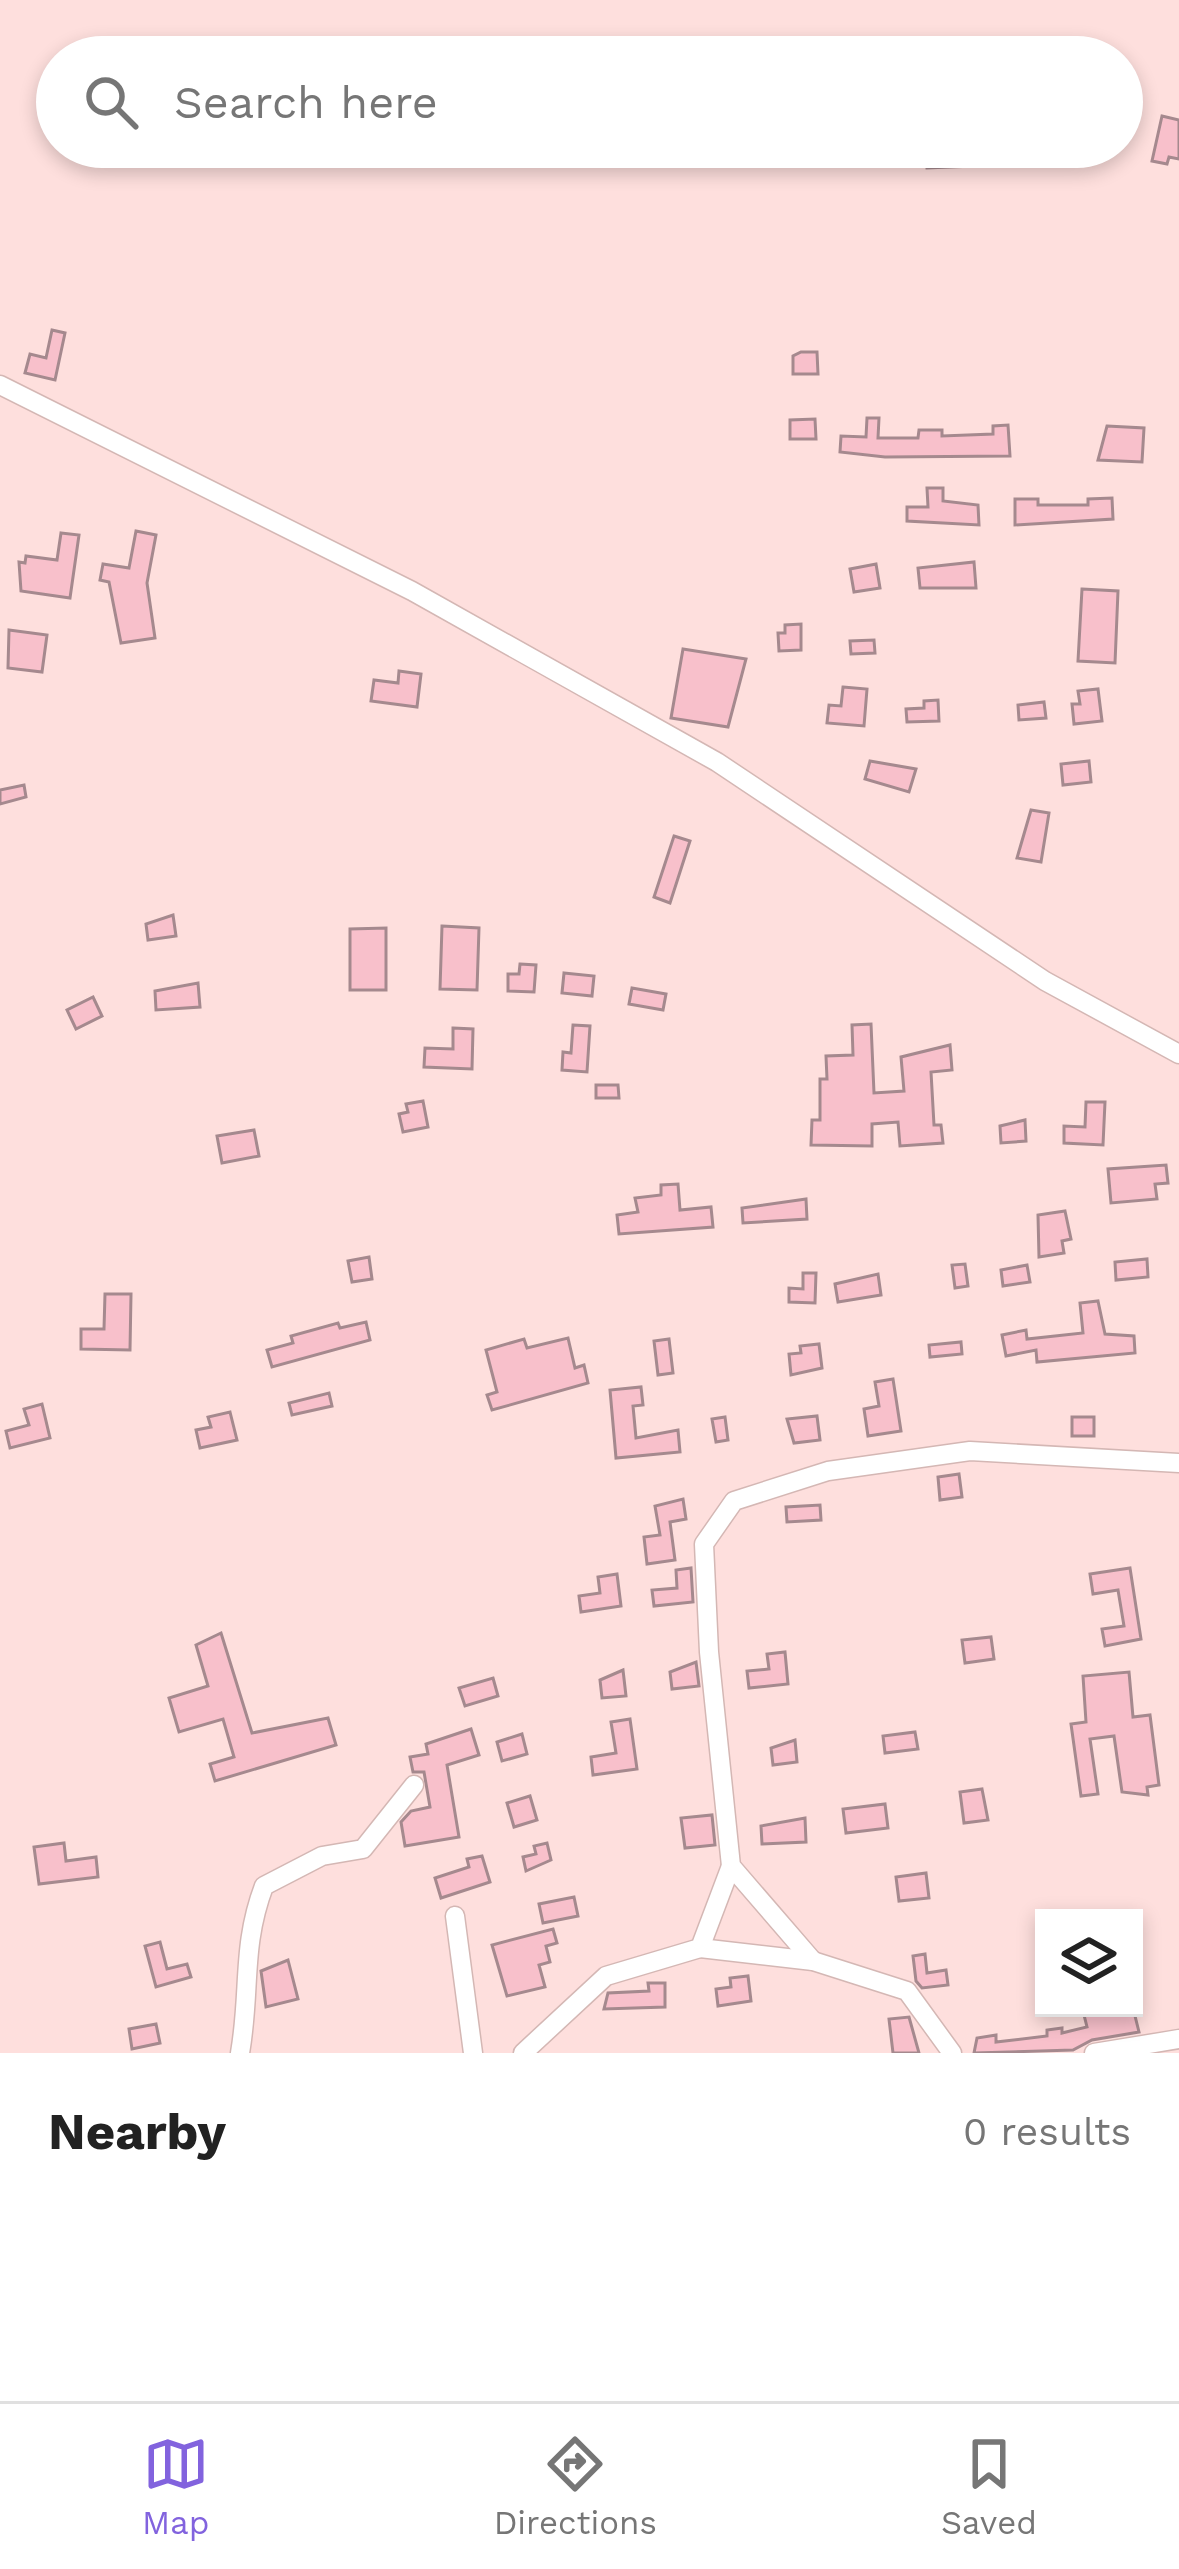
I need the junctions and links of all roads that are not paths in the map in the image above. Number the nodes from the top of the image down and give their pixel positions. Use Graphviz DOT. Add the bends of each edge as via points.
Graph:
graph roads {
  1 [pos="0,385"];
  2 [pos="1179,1054"];
  3 [pos="1179,1463"];
  4 [pos="414,1785"];
  5 [pos="731,1866"];
  6 [pos="455,1916"];
  7 [pos="700,1948"];
  8 [pos="814,1961"];
  9 [pos="1179,2039"];
  10 [pos="240,2053"];
  11 [pos="473,2053"];
  12 [pos="523,2053"];
  13 [pos="952,2053"];
  14 [pos="1094,2053"];
  1 -- 2 [label="street" via="412,591 717,762 1046,981"];
  3 -- 5 [label="street" via="970,1450 828,1471 734,1501 704,1544"];
  4 -- 10 [label="street" via="363,1849 322,1856 264,1886 247,1930"];
  5 -- 7 [label="street"];
  5 -- 8 [label="street"];
  6 -- 11 [label="street"];
  7 -- 8 [label="street"];
  7 -- 12 [label="street" via="606,1976"];
  8 -- 13 [label="street" via="908,1990"];
  9 -- 14 [label="street"];
}
